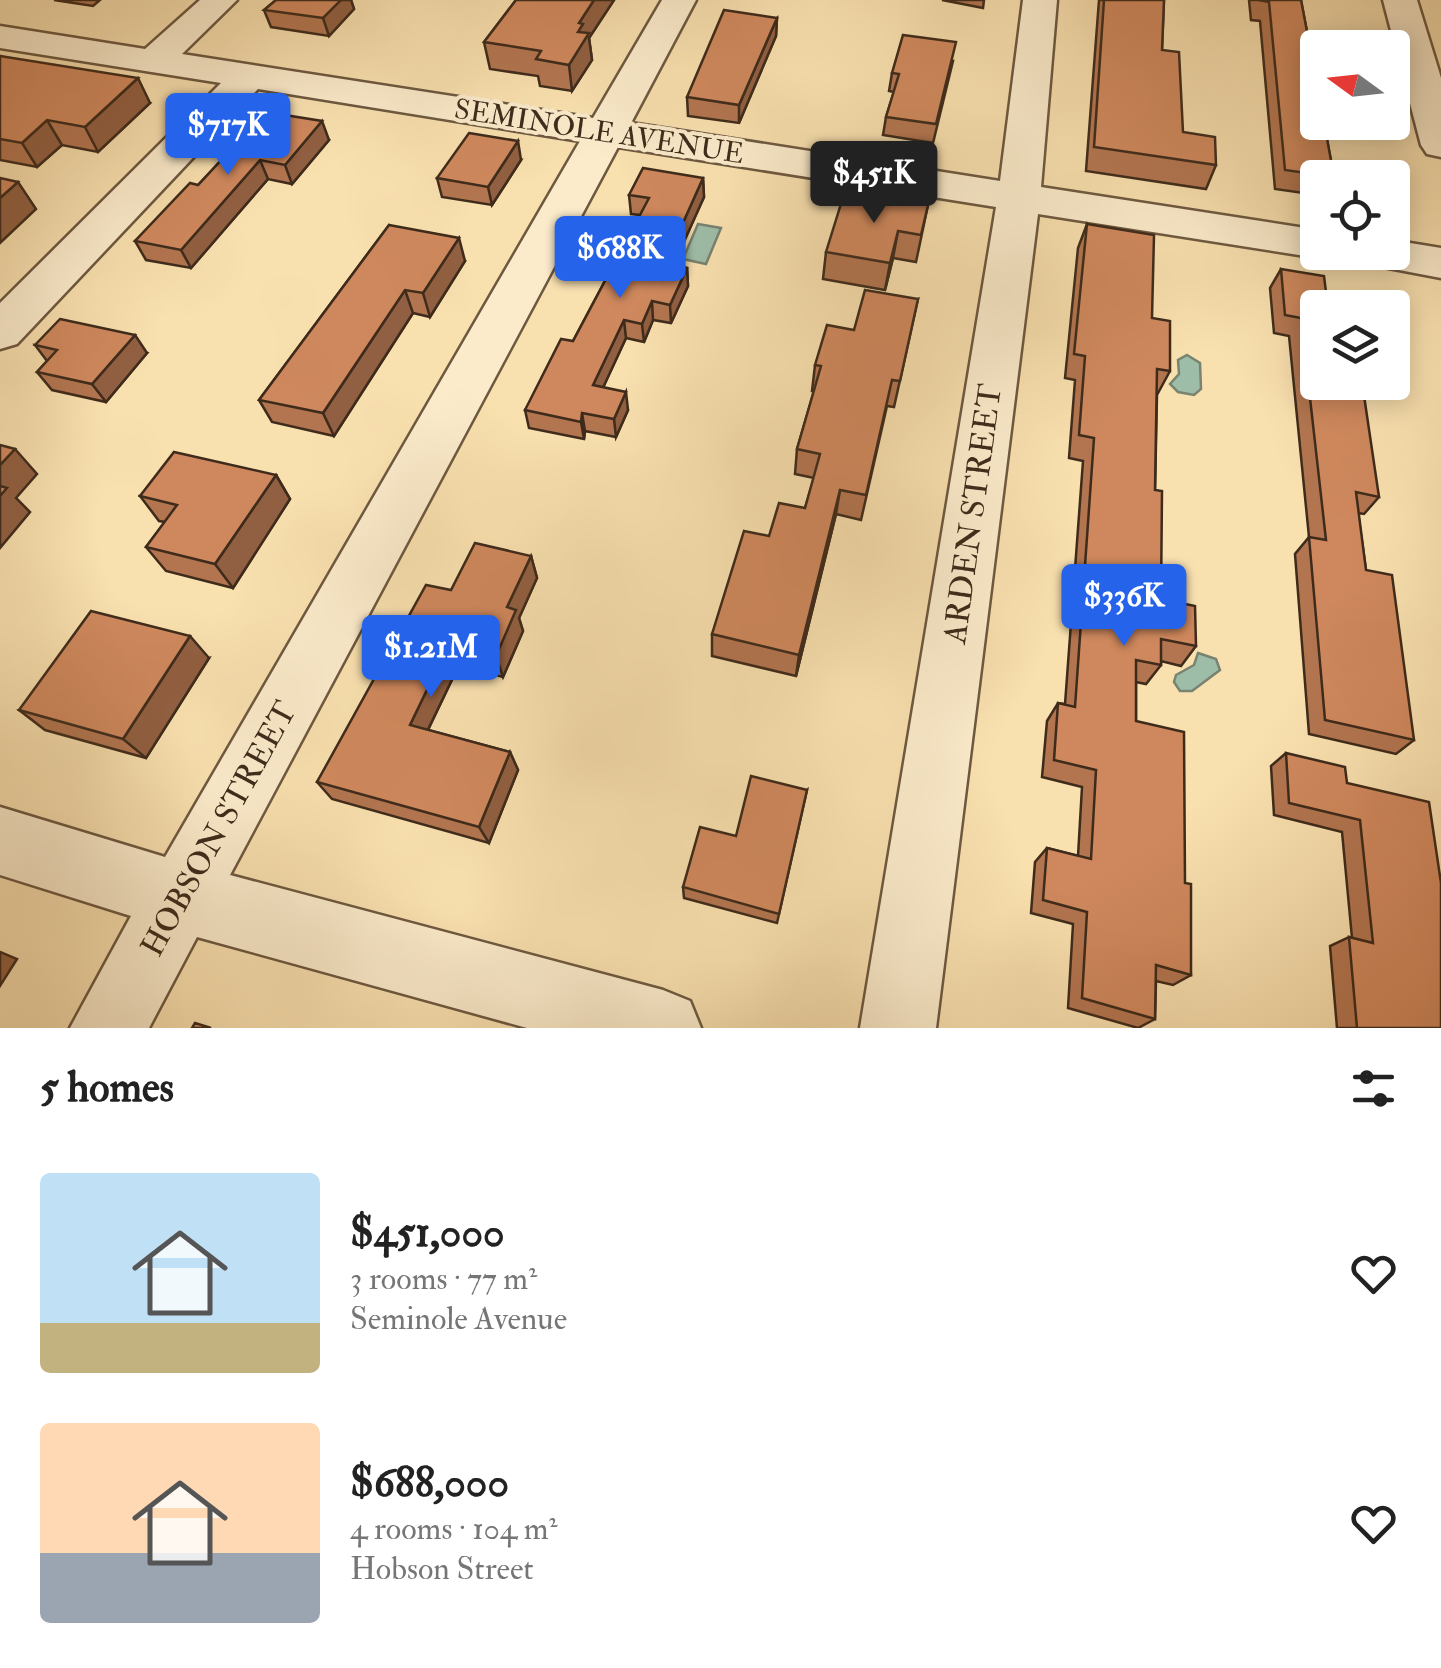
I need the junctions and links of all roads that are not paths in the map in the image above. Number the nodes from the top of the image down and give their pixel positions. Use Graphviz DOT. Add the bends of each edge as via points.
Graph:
graph roads {
  1 [pos="220,0"];
  2 [pos="679,0"];
  3 [pos="1040,0"];
  4 [pos="1400,0"];
  5 [pos="0,37"];
  6 [pos="152,62"];
  7 [pos="248,77"];
  8 [pos="608,134"];
  9 [pos="1441,145"];
  10 [pos="1018,198"];
  11 [pos="1300,241"];
  12 [pos="1410,258"];
  13 [pos="1441,263"];
  14 [pos="0,332"];
  15 [pos="0,841"];
  16 [pos="180,897"];
  17 [pos="108,1028"];
  18 [pos="663,1028"];
  19 [pos="898,1028"];
  1 -- 6 [label="street"];
  2 -- 8 [label="street, HOBSON STREET"];
  3 -- 10 [label="street, ARDEN STREET"];
  4 -- 9 [label="street"];
  5 -- 6 [label="street, SEMINOLE AVENUE"];
  6 -- 7 [label="street, SEMINOLE AVENUE"];
  7 -- 8 [label="street, SEMINOLE AVENUE"];
  7 -- 14 [label="street"];
  8 -- 10 [label="street, SEMINOLE AVENUE"];
  8 -- 16 [label="street, HOBSON STREET"];
  10 -- 11 [label="street, SEMINOLE AVENUE"];
  10 -- 19 [label="street, ARDEN STREET"];
  12 -- 13 [label="street"];
  15 -- 16 [label="street"];
  16 -- 17 [label="street, HOBSON STREET"];
  16 -- 18 [label="street"];
}
